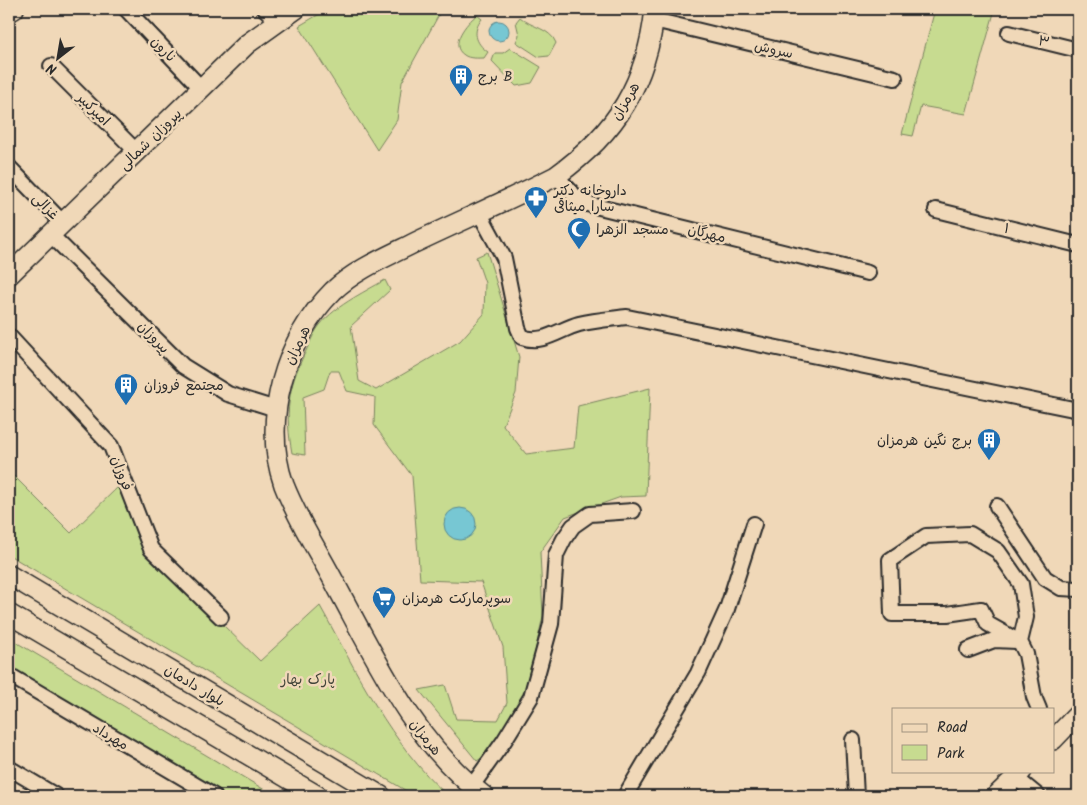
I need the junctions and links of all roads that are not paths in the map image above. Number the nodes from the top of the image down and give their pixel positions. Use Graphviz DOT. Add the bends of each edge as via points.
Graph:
graph roads {
  1 [pos="14,9"];
  2 [pos="126,9"];
  3 [pos="296,9"];
  4 [pos="9,12"];
  5 [pos="271,15"];
  6 [pos="654,15"];
  7 [pos="1010,33"];
  8 [pos="1078,50"];
  9 [pos="51,66"];
  10 [pos="895,78"];
  11 [pos="202,89"];
  12 [pos="137,152"];
  13 [pos="9,167"];
  14 [pos="556,176"];
  15 [pos="936,210"];
  16 [pos="479,212"];
  17 [pos="57,229"];
  18 [pos="1078,245"];
  19 [pos="868,272"];
  20 [pos="9,275"];
  21 [pos="9,336"];
  22 [pos="276,410"];
  23 [pos="1078,410"];
  24 [pos="997,506"];
  25 [pos="634,511"];
  26 [pos="754,524"];
  27 [pos="10,578"];
  28 [pos="1078,589"];
  29 [pos="9,614"];
  30 [pos="221,617"];
  31 [pos="1020,642"];
  32 [pos="968,650"];
  33 [pos="9,675"];
  34 [pos="1039,708"];
  35 [pos="1078,714"];
  36 [pos="1054,739"];
  37 [pos="853,740"];
  38 [pos="9,768"];
  39 [pos="1019,774"];
  40 [pos="478,791"];
  41 [pos="56,796"];
  42 [pos="214,796"];
  43 [pos="318,796"];
  44 [pos="381,796"];
  45 [pos="625,796"];
  46 [pos="856,796"];
  47 [pos="996,796"];
  48 [pos="1038,796"];
  1 -- 4 [label="street"];
  2 -- 11 [label="street, نارون"];
  3 -- 5 [label="street, پیروزان شمالی"];
  5 -- 11 [label="street, پیروزان شمالی"];
  6 -- 10 [label="street, سروش"];
  6 -- 14 [label="street, هرمزان" via="647,60 630,97 595,144"];
  7 -- 8 [label="street, ۳"];
  9 -- 12 [label="street, امیرکبیر"];
  11 -- 12 [label="street, پیروزان شمالی"];
  12 -- 17 [label="street, پیروزان شمالی"];
  13 -- 17 [label="street, غزالی"];
  14 -- 16 [label="street, هرمزان" via="515,198"];
  14 -- 19 [label="street, مهرگان" via="587,204"];
  15 -- 18 [label="street, ۱"];
  16 -- 22 [label="street, هرمزان" via="387,257 354,275 334,291 300,334 287,362"];
  16 -- 23 [label="street" via="504,258 518,328 522,337 528,339 541,340 579,324 627,317"];
  17 -- 20 [label="street, پیروزان شمالی"];
  17 -- 22 [label="street, پیروزان" via="183,366 228,394"];
  21 -- 30 [label="street, فروزان" via="111,446 151,548"];
  22 -- 40 [label="street, هرمزان" via="278,463 302,524 402,705 438,754"];
  24 -- 28 [label="street" via="1045,578 1061,588"];
  25 -- 40 [label="street" via="590,514 573,526 564,539 556,555 551,624 531,697"];
  26 -- 45 [label="street" via="727,609 698,673"];
  27 -- 44 [label="street, بلوار دادمان"];
  29 -- 43 [label="street"];
  31 -- 31 [label="street" via="1026,617 1021,584 998,551 970,534 926,536 890,560 892,614 947,614 981,609 988,624"];
  31 -- 32 [label="street" via="994,640"];
  31 -- 34 [label="street" via="1026,654"];
  33 -- 42 [label="street, مهرداد"];
  35 -- 36 [label="street"];
  37 -- 46 [label="street"];
  38 -- 41 [label="street"];
  39 -- 47 [label="street"];
  39 -- 48 [label="street"];
}
